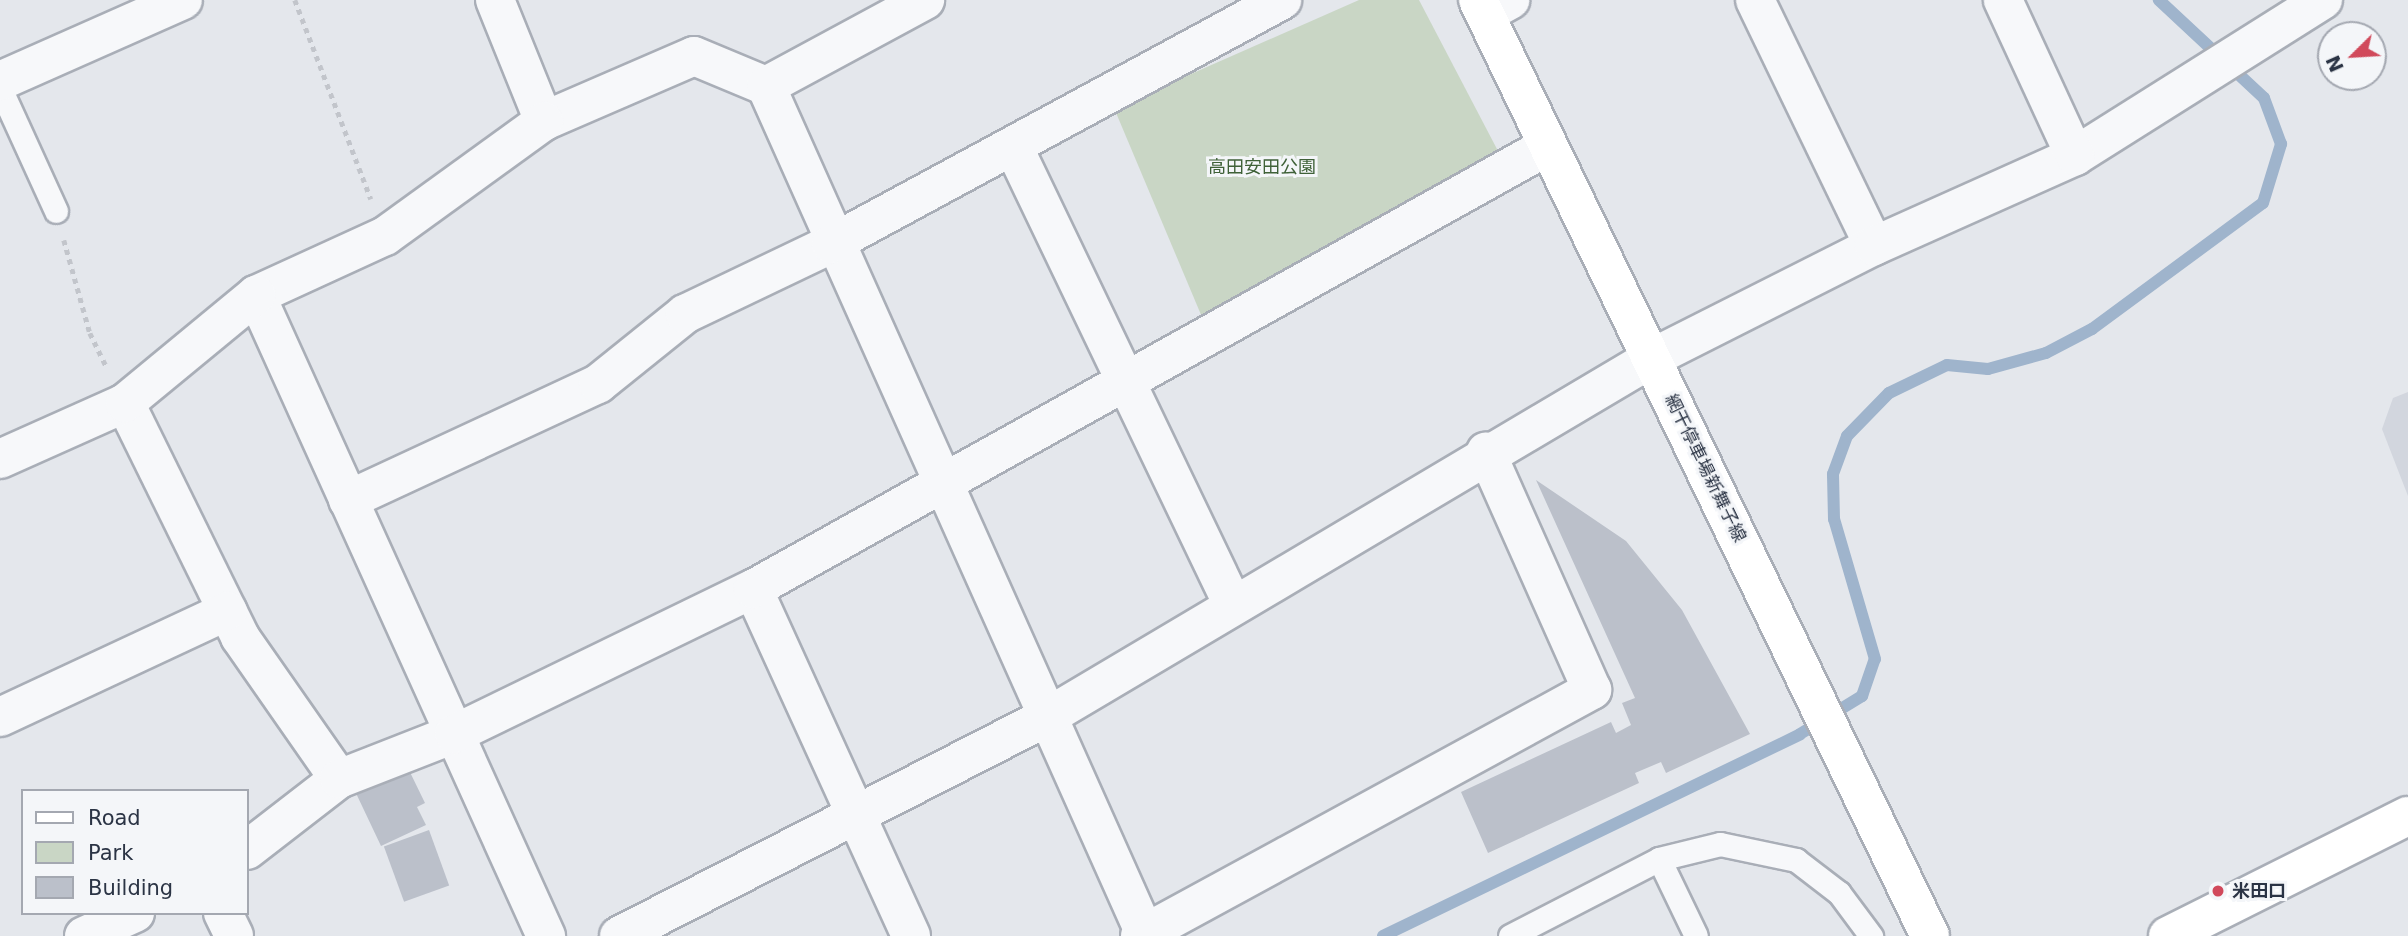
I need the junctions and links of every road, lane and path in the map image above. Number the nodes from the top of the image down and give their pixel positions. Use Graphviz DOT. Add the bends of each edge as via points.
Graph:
graph roads {
  1 [pos="183,0"];
  2 [pos="295,0"];
  3 [pos="495,0"];
  4 [pos="925,0"];
  5 [pos="1282,0"];
  6 [pos="1755,0"];
  7 [pos="2003,0"];
  8 [pos="2323,0"];
  9 [pos="1491,5"];
  10 [pos="0,80"];
  11 [pos="766,86"];
  12 [pos="0,88"];
  13 [pos="544,121"];
  14 [pos="1013,146"];
  15 [pos="1546,147"];
  16 [pos="2075,156"];
  17 [pos="56,211"];
  18 [pos="385,236"];
  19 [pos="831,244"];
  20 [pos="1874,246"];
  21 [pos="256,295"];
  22 [pos="1652,358"];
  23 [pos="1128,385"];
  24 [pos="124,403"];
  25 [pos="1486,452"];
  26 [pos="0,459"];
  27 [pos="944,484"];
  28 [pos="348,500"];
  29 [pos="753,589"];
  30 [pos="1233,605"];
  31 [pos="227,611"];
  32 [pos="1052,714"];
  33 [pos="0,717"];
  34 [pos="454,734"];
  35 [pos="339,779"];
  36 [pos="858,813"];
  37 [pos="2408,816"];
  38 [pos="248,849"];
  39 [pos="1659,859"];
  40 [pos="131,915"];
  41 [pos="224,915"];
  42 [pos="1143,935"];
  43 [pos="84,936"];
  44 [pos="234,936"];
  45 [pos="546,936"];
  46 [pos="619,936"];
  47 [pos="911,936"];
  48 [pos="1510,936"];
  49 [pos="1696,936"];
  50 [pos="1871,936"];
  51 [pos="1930,936"];
  52 [pos="2168,936"];
  1 -- 10 [label="street"];
  2 -- 18 [label="path"];
  3 -- 13 [label="street"];
  4 -- 11 [label="street"];
  5 -- 14 [label="street"];
  6 -- 20 [label="street"];
  7 -- 16 [label="street"];
  8 -- 16 [label="street"];
  9 -- 15 [label="main road, 網干停車場新舞子線"];
  11 -- 13 [label="street" via="694,56"];
  11 -- 19 [label="street"];
  12 -- 17 [label="lane"];
  13 -- 18 [label="street"];
  14 -- 19 [label="street"];
  14 -- 23 [label="street"];
  15 -- 22 [label="main road, 網干停車場新舞子線"];
  15 -- 23 [label="street"];
  16 -- 20 [label="street"];
  17 -- 24 [label="path" via="90,334"];
  18 -- 21 [label="street"];
  19 -- 27 [label="street"];
  19 -- 28 [label="street" via="685,314 598,384"];
  20 -- 22 [label="street"];
  21 -- 24 [label="street"];
  21 -- 28 [label="street"];
  22 -- 25 [label="street"];
  22 -- 51 [label="main road, 網干停車場新舞子線"];
  23 -- 27 [label="street"];
  23 -- 30 [label="street"];
  24 -- 26 [label="street"];
  24 -- 31 [label="street"];
  25 -- 30 [label="street"];
  25 -- 42 [label="street" via="1592,690"];
  27 -- 29 [label="street"];
  27 -- 32 [label="street"];
  28 -- 34 [label="street"];
  29 -- 34 [label="street"];
  29 -- 36 [label="street"];
  30 -- 32 [label="street"];
  31 -- 33 [label="street"];
  31 -- 35 [label="street"];
  32 -- 36 [label="street"];
  32 -- 42 [label="street"];
  34 -- 35 [label="street"];
  34 -- 45 [label="street"];
  35 -- 38 [label="street"];
  36 -- 46 [label="street"];
  36 -- 47 [label="street"];
  37 -- 52 [label="main road"];
  39 -- 48 [label="lane"];
  39 -- 49 [label="lane"];
  39 -- 50 [label="lane" via="1720,844 1796,860 1839,893"];
  40 -- 43 [label="street"];
  41 -- 44 [label="street"];
}
